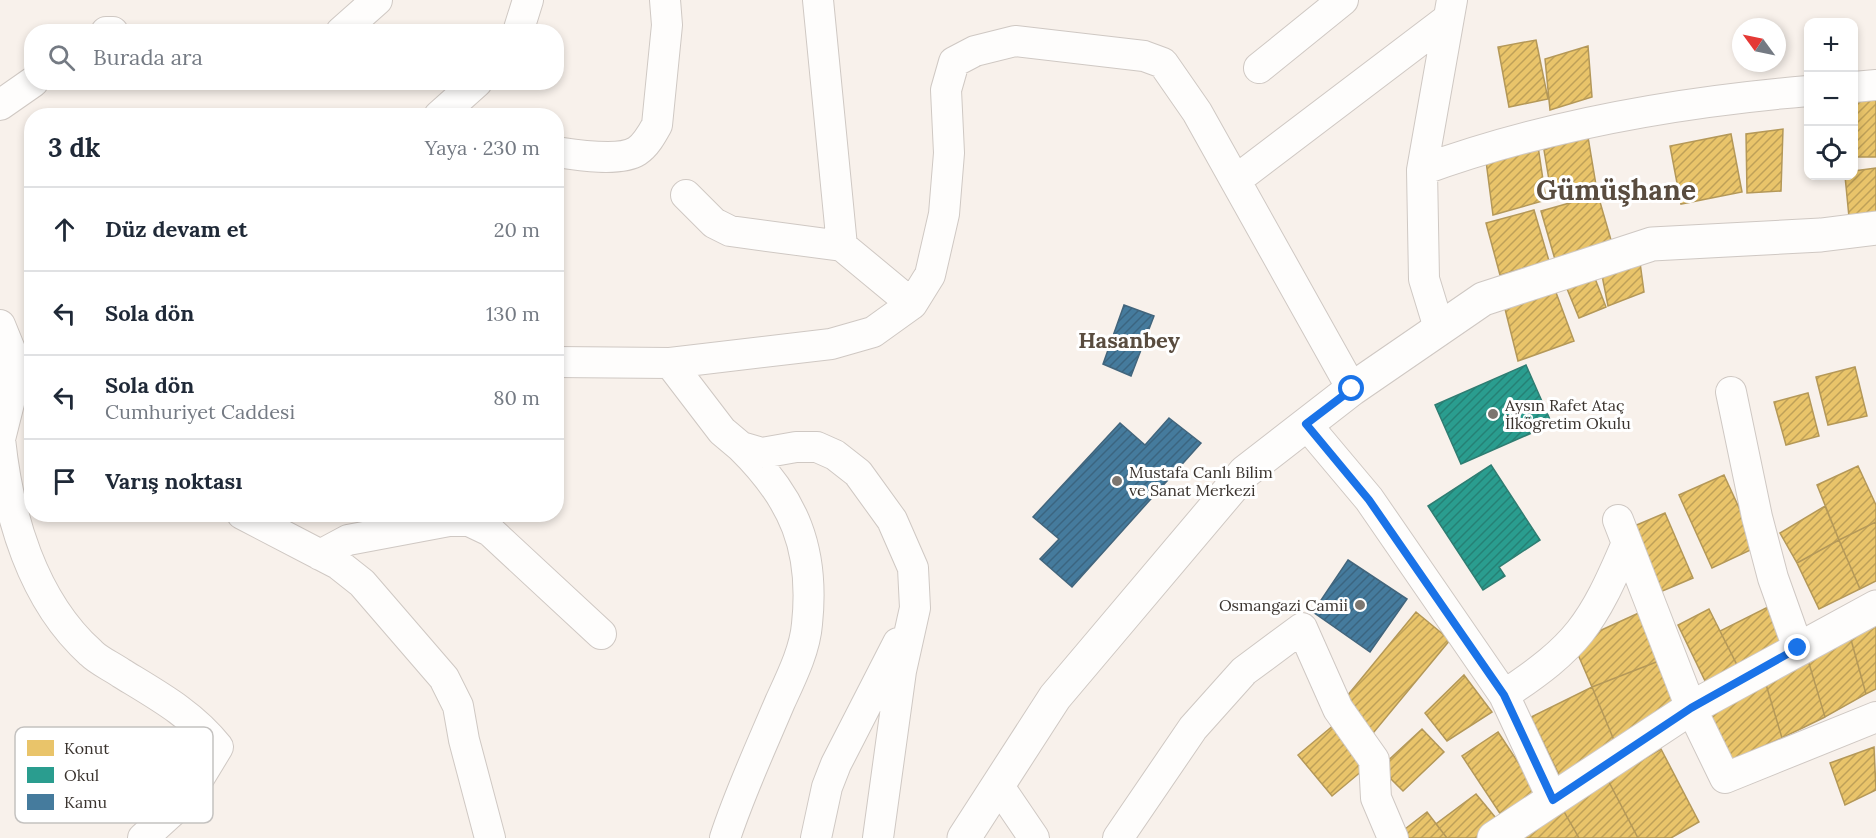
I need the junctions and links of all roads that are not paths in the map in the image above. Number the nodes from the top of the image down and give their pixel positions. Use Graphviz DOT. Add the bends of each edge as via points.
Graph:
graph roads {
  1 [pos="377,0"];
  2 [pos="528,0"];
  3 [pos="665,0"];
  4 [pos="818,0"];
  5 [pos="1343,0"];
  6 [pos="1450,10"];
  7 [pos="350,24"];
  8 [pos="520,24"];
  9 [pos="1259,68"];
  10 [pos="1876,85"];
  11 [pos="1858,87"];
  12 [pos="24,88"];
  13 [pos="468,90"];
  14 [pos="1804,92"];
  15 [pos="0,105"];
  16 [pos="449,108"];
  17 [pos="564,153"];
  18 [pos="1422,170"];
  19 [pos="1236,180"];
  20 [pos="686,195"];
  21 [pos="1876,228"];
  22 [pos="842,246"];
  23 [pos="912,304"];
  24 [pos="0,325"];
  25 [pos="1439,328"];
  26 [pos="564,362"];
  27 [pos="670,363"];
  28 [pos="1352,389"];
  29 [pos="1731,392"];
  30 [pos="1306,424"];
  31 [pos="0,439"];
  32 [pos="741,447"];
  33 [pos="257,522"];
  34 [pos="444,522"];
  35 [pos="471,522"];
  36 [pos="320,555"];
  37 [pos="1876,607"];
  38 [pos="915,608"];
  39 [pos="601,634"];
  40 [pos="1798,648"];
  41 [pos="1504,695"];
  42 [pos="1691,708"];
  43 [pos="1876,717"];
  44 [pos="202,727"];
  45 [pos="213,741"];
  46 [pos="213,755"];
  47 [pos="998,785"];
  48 [pos="1553,800"];
  49 [pos="159,823"];
  50 [pos="142,838"];
  51 [pos="490,838"];
  52 [pos="725,838"];
  53 [pos="816,838"];
  54 [pos="878,838"];
  55 [pos="964,838"];
  56 [pos="1034,838"];
  57 [pos="1118,838"];
  58 [pos="1393,838"];
  59 [pos="1494,838"];
  1 -- 7 [label="street"];
  2 -- 8 [label="street"];
  3 -- 17 [label="street" via="667,25 657,125 651,136 636,152 614,156"];
  4 -- 22 [label="street"];
  5 -- 9 [label="street"];
  6 -- 18 [label="street"];
  6 -- 19 [label="street"];
  10 -- 11 [label="street"];
  12 -- 15 [label="street"];
  13 -- 16 [label="street"];
  14 -- 18 [label="street" via="1609,118 1470,153"];
  18 -- 25 [label="street" via="1424,279"];
  19 -- 23 [label="street" via="1163,63 1144,56 1015,40 975,51 954,62 946,90 950,153 944,214 930,275"];
  19 -- 28 [label="street"];
  20 -- 22 [label="street" via="714,223 730,231"];
  21 -- 25 [label="main road" via="1821,235 1652,244 1483,299"];
  22 -- 23 [label="street"];
  23 -- 27 [label="street" via="873,332 831,344"];
  24 -- 31 [label="street" via="13,357 10,399"];
  25 -- 28 [label="main road"];
  26 -- 27 [label="street"];
  27 -- 32 [label="street" via="722,431"];
  28 -- 30 [label="main road"];
  29 -- 40 [label="street" via="1773,578"];
  30 -- 41 [label="street" via="1369,500"];
  30 -- 47 [label="main road" via="1245,472 1055,697"];
  31 -- 44 [label="street" via="5,487 24,553 59,616 91,654"];
  32 -- 38 [label="street" via="762,453 817,447 858,472 892,520 912,568"];
  32 -- 52 [label="street" via="768,474 797,523 804,551 807,626 794,669"];
  33 -- 36 [label="street"];
  34 -- 36 [label="street" via="348,540"];
  35 -- 39 [label="street" via="490,531"];
  36 -- 51 [label="street" via="362,584 444,678 458,706"];
  37 -- 40 [label="main road"];
  38 -- 53 [label="street" via="836,764"];
  38 -- 54 [label="street" via="901,671"];
  40 -- 42 [label="main road"];
  41 -- 42 [label="street" via="1546,668 1584,629 1605,596 1622,532"];
  41 -- 48 [label="street"];
  42 -- 43 [label="street" via="1725,778"];
  42 -- 48 [label="main road"];
  45 -- 46 [label="street" via="218,747"];
  47 -- 55 [label="main road"];
  47 -- 56 [label="street"];
  48 -- 59 [label="main road"];
  49 -- 50 [label="street"];
  57 -- 58 [label="street" via="1193,728 1244,671 1302,628 1338,709 1374,760 1376,798"];
}
